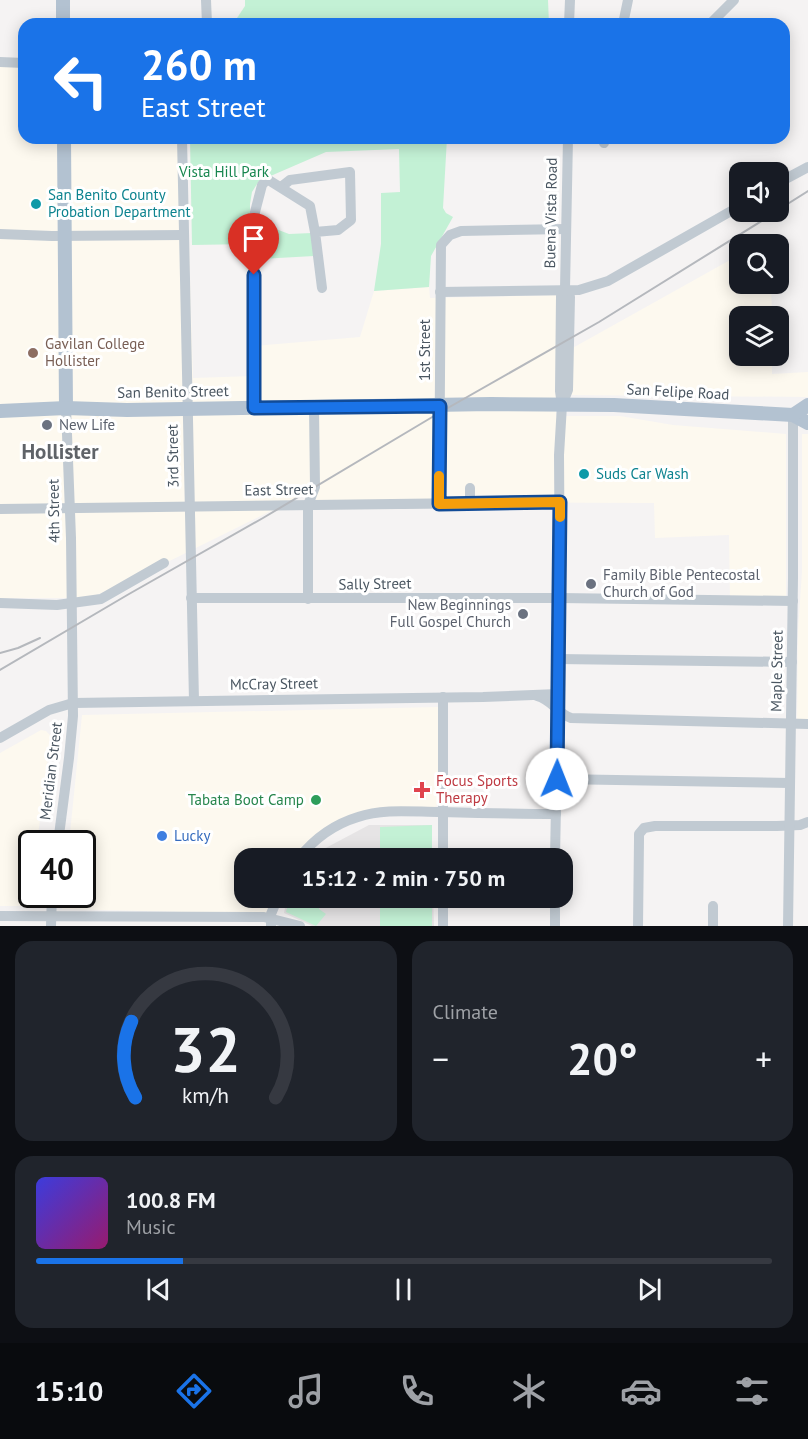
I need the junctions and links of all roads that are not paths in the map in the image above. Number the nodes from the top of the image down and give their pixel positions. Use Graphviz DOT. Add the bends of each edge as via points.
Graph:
graph roads {
  1 [pos="63,0"];
  2 [pos="206,0"];
  3 [pos="570,0"];
  4 [pos="628,0"];
  5 [pos="734,0"];
  6 [pos="63,18"];
  7 [pos="207,18"];
  8 [pos="569,18"];
  9 [pos="624,18"];
  10 [pos="716,18"];
  11 [pos="0,62"];
  12 [pos="18,63"];
  13 [pos="64,144"];
  14 [pos="182,144"];
  15 [pos="568,144"];
  16 [pos="808,167"];
  17 [pos="789,177"];
  18 [pos="281,187"];
  19 [pos="729,212"];
  20 [pos="566,229"];
  21 [pos="315,232"];
  22 [pos="0,234"];
  23 [pos="183,235"];
  24 [pos="66,236"];
  25 [pos="322,288"];
  26 [pos="565,289"];
  27 [pos="440,292"];
  28 [pos="562,405"];
  29 [pos="808,405"];
  30 [pos="440,406"];
  31 [pos="66,408"];
  32 [pos="187,408"];
  33 [pos="254,408"];
  34 [pos="314,408"];
  35 [pos="0,411"];
  36 [pos="793,415"];
  37 [pos="808,423"];
  38 [pos="470,488"];
  39 [pos="560,502"];
  40 [pos="439,504"];
  41 [pos="470,504"];
  42 [pos="308,505"];
  43 [pos="189,507"];
  44 [pos="70,508"];
  45 [pos="0,509"];
  46 [pos="164,563"];
  47 [pos="191,598"];
  48 [pos="560,598"];
  49 [pos="308,599"];
  50 [pos="793,601"];
  51 [pos="0,603"];
  52 [pos="71,603"];
  53 [pos="558,659"];
  54 [pos="792,662"];
  55 [pos="558,694"];
  56 [pos="531,695"];
  57 [pos="443,697"];
  58 [pos="194,701"];
  59 [pos="73,703"];
  60 [pos="558,711"];
  61 [pos="791,724"];
  62 [pos="808,724"];
  63 [pos="0,738"];
  64 [pos="557,779"];
  65 [pos="790,783"];
  66 [pos="443,812"];
  67 [pos="556,814"];
  68 [pos="808,822"];
  69 [pos="789,825"];
  70 [pos="60,830"];
  71 [pos="309,848"];
  72 [pos="443,848"];
  73 [pos="555,848"];
  74 [pos="713,906"];
  75 [pos="443,908"];
  76 [pos="555,908"];
  77 [pos="0,916"];
  78 [pos="51,921"];
  79 [pos="271,922"];
  80 [pos="300,926"];
  81 [pos="443,926"];
  82 [pos="555,926"];
  83 [pos="638,926"];
  84 [pos="713,926"];
  85 [pos="788,926"];
  1 -- 6 [label="main road"];
  2 -- 7 [label="street"];
  3 -- 8 [label="street"];
  4 -- 9 [label="street"];
  5 -- 10 [label="street"];
  11 -- 12 [label="street"];
  13 -- 24 [label="main road, 4th Street"];
  14 -- 23 [label="street, 3rd Street"];
  15 -- 20 [label="street, Buena Vista Road"];
  16 -- 17 [label="street"];
  18 -- 21 [label="street" via="310,206"];
  18 -- 21 [label="street" via="290,180 350,172 351,220 338,230"];
  18 -- 33 [label="street" via="267,180 262,184 255,212"];
  19 -- 26 [label="street" via="608,281 579,290"];
  20 -- 26 [label="street, Buena Vista Road"];
  20 -- 27 [label="street, 1st Street" via="470,230 450,235 440,250"];
  21 -- 25 [label="street"];
  22 -- 24 [label="street"];
  23 -- 24 [label="street"];
  23 -- 32 [label="street, 3rd Street"];
  24 -- 31 [label="main road, 4th Street"];
  26 -- 27 [label="street"];
  26 -- 28 [label="street, Buena Vista Road" via="561,296"];
  27 -- 30 [label="street, 1st Street"];
  28 -- 30 [label="main road, San Benito Street"];
  28 -- 36 [label="main road, San Felipe Road"];
  28 -- 39 [label="street, Buena Vista Road"];
  29 -- 36 [label="main road"];
  30 -- 34 [label="main road, San Benito Street"];
  30 -- 40 [label="street, 1st Street"];
  31 -- 32 [label="main road, San Benito Street"];
  31 -- 35 [label="main road, San Benito Street"];
  31 -- 44 [label="street, 4th Street"];
  32 -- 33 [label="main road, San Benito Street"];
  32 -- 43 [label="street, 3rd Street"];
  33 -- 34 [label="main road, San Benito Street"];
  34 -- 42 [label="street" via="315,487"];
  36 -- 37 [label="main road, San Felipe Road"];
  36 -- 50 [label="street, Maple Street"];
  38 -- 41 [label="street"];
  39 -- 41 [label="street, East Street"];
  39 -- 48 [label="street, Buena Vista Road"];
  40 -- 41 [label="street, East Street"];
  40 -- 42 [label="street, East Street"];
  42 -- 43 [label="street, East Street"];
  42 -- 49 [label="street"];
  43 -- 44 [label="street, East Street"];
  43 -- 47 [label="street, 3rd Street"];
  44 -- 45 [label="street, East Street"];
  44 -- 52 [label="street, 4th Street"];
  46 -- 52 [label="street" via="100,599"];
  47 -- 49 [label="street, Sally Street"];
  47 -- 58 [label="street, 3rd Street"];
  48 -- 49 [label="street, Sally Street"];
  48 -- 50 [label="street, Sally Street"];
  48 -- 53 [label="street, Buena Vista Road"];
  50 -- 54 [label="street, Maple Street"];
  51 -- 52 [label="street"];
  52 -- 59 [label="street, 4th Street"];
  53 -- 54 [label="street"];
  53 -- 55 [label="street, Buena Vista Road"];
  54 -- 61 [label="street, Maple Street"];
  55 -- 56 [label="street, McCray Street"];
  55 -- 60 [label="street, Buena Vista Road"];
  56 -- 57 [label="street, McCray Street"];
  56 -- 60 [label="street" via="546,699"];
  57 -- 58 [label="street, McCray Street"];
  57 -- 66 [label="street"];
  58 -- 59 [label="street, McCray Street"];
  59 -- 63 [label="street, McCray Street" via="50,710"];
  59 -- 70 [label="street, Meridian Street"];
  60 -- 61 [label="street" via="571,718 592,720"];
  60 -- 64 [label="street, Buena Vista Road"];
  61 -- 62 [label="street"];
  61 -- 65 [label="street, Maple Street"];
  64 -- 65 [label="street"];
  64 -- 67 [label="street, Buena Vista Road"];
  65 -- 69 [label="street, Maple Street"];
  66 -- 67 [label="street"];
  66 -- 71 [label="street" via="360,816 325,833"];
  66 -- 72 [label="street"];
  67 -- 73 [label="street, Buena Vista Road"];
  68 -- 69 [label="street"];
  69 -- 83 [label="street" via="644,828 639,834"];
  69 -- 85 [label="street, Maple Street"];
  74 -- 84 [label="street"];
  75 -- 81 [label="street"];
  76 -- 82 [label="street"];
  77 -- 78 [label="street"];
  78 -- 79 [label="street"];
  79 -- 80 [label="street"];
}
